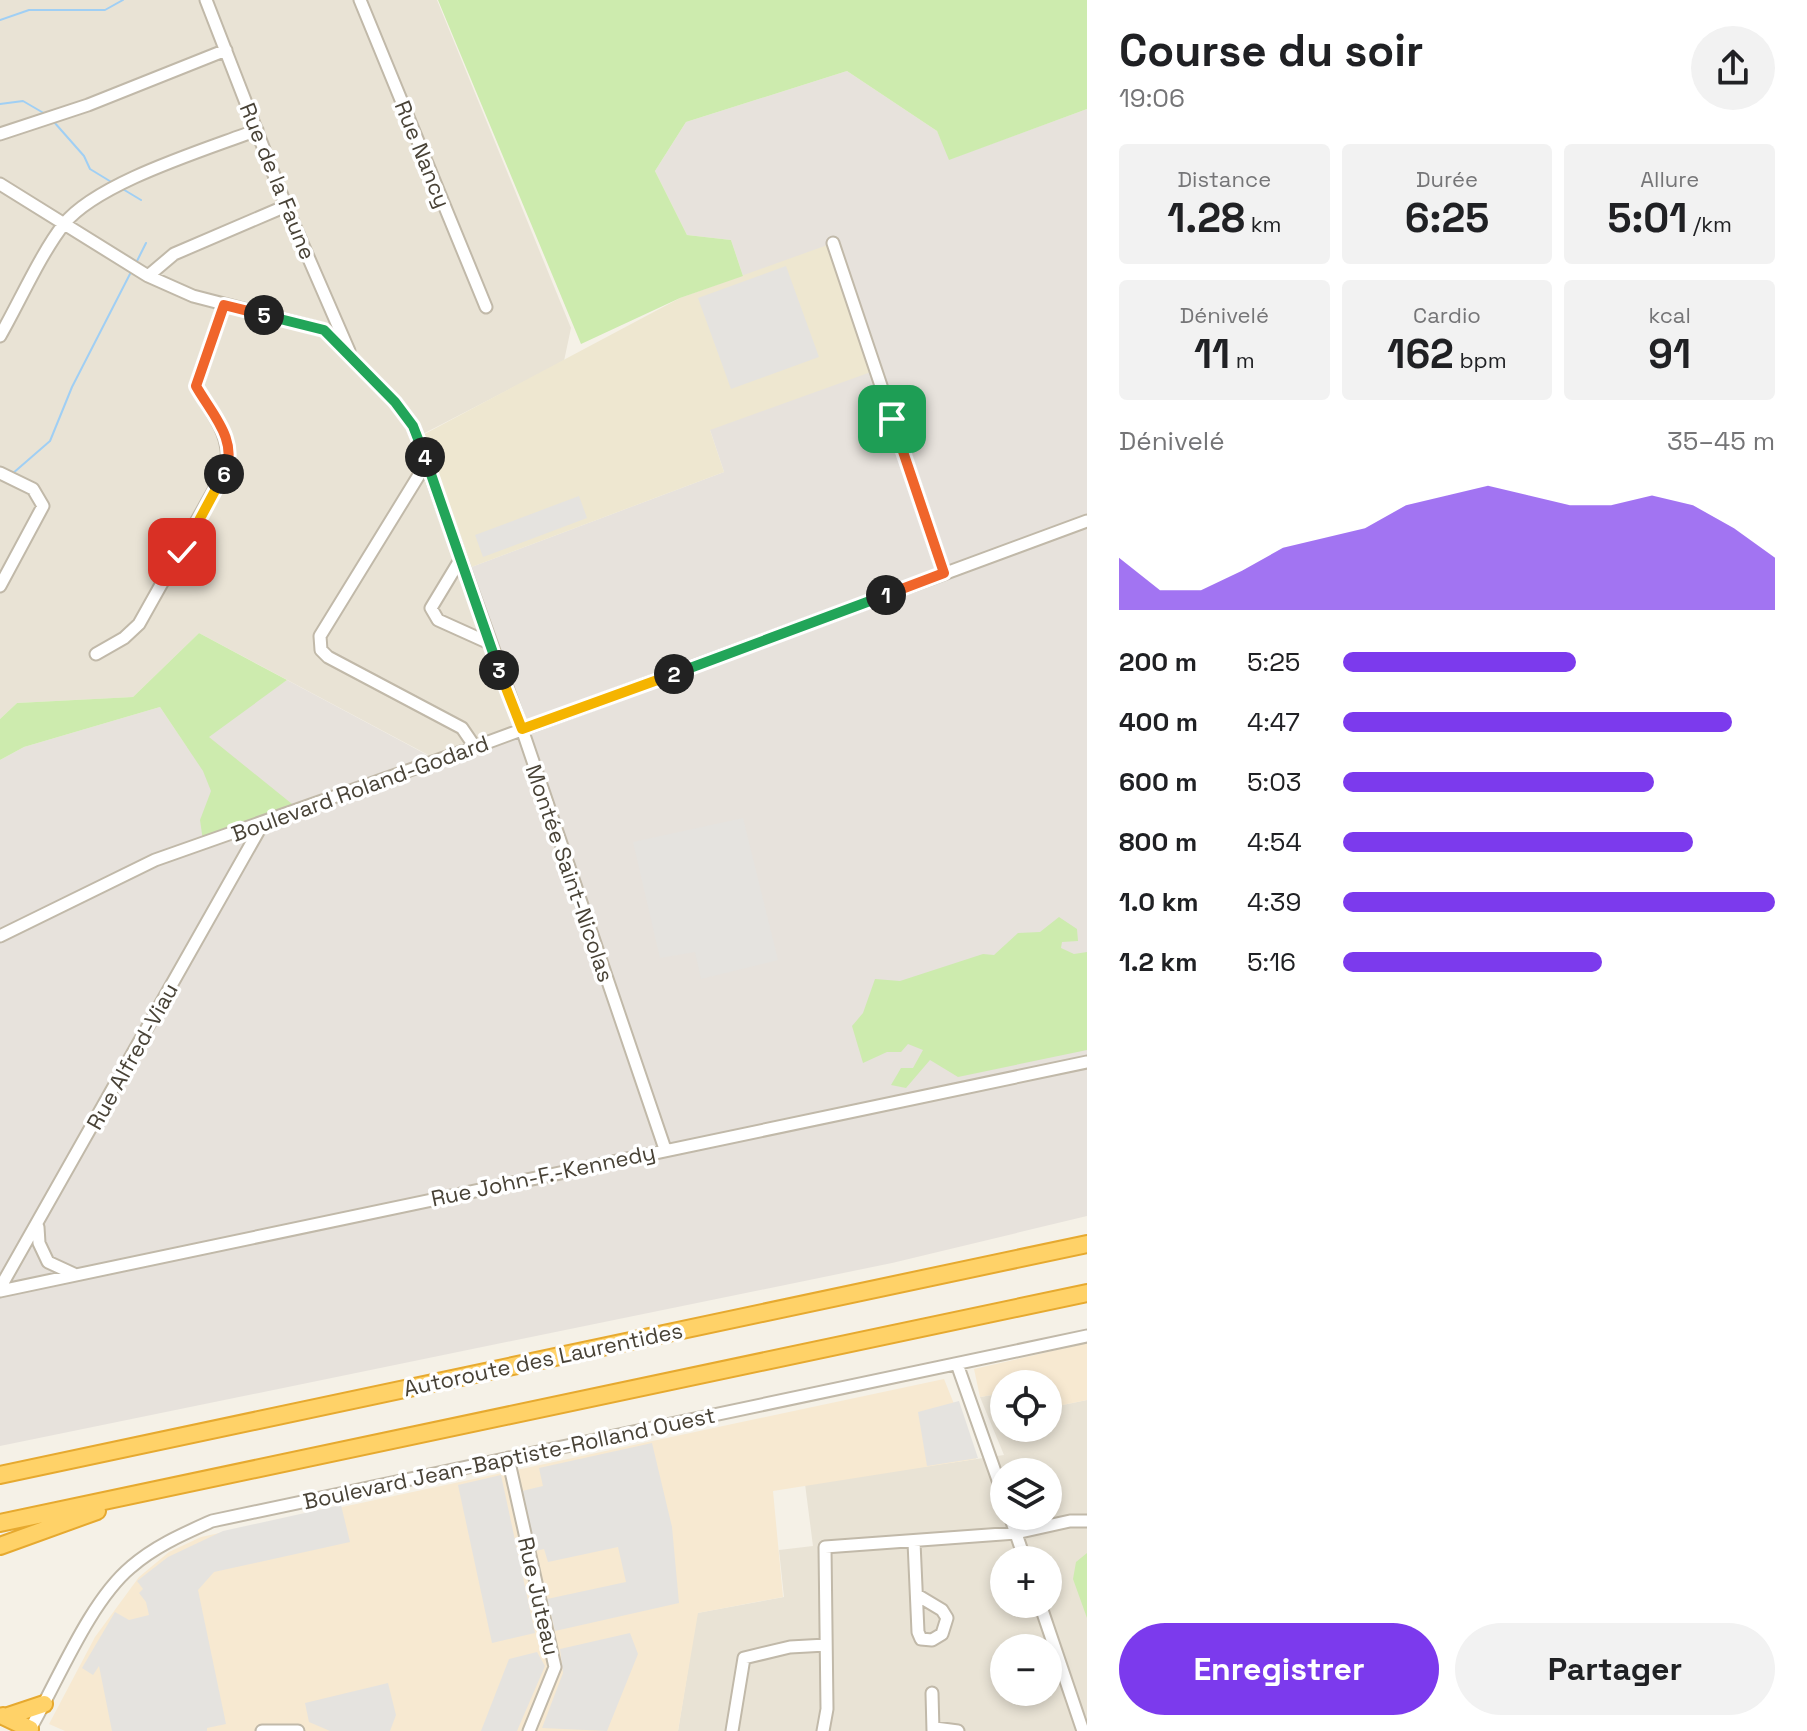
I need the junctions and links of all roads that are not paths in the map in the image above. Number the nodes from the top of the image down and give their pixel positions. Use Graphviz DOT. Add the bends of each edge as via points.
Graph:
graph roads {
  1 [pos="206,0"];
  2 [pos="360,0"];
  3 [pos="226,50"];
  4 [pos="257,130"];
  5 [pos="0,134"];
  6 [pos="0,184"];
  7 [pos="286,206"];
  8 [pos="64,224"];
  9 [pos="833,243"];
  10 [pos="148,276"];
  11 [pos="224,305"];
  12 [pos="486,307"];
  13 [pos="0,336"];
  14 [pos="353,360"];
  15 [pos="427,462"];
  16 [pos="0,473"];
  17 [pos="1087,521"];
  18 [pos="460,560"];
  19 [pos="944,573"];
  20 [pos="0,586"];
  21 [pos="489,643"];
  22 [pos="96,654"];
  23 [pos="522,729"];
  24 [pos="475,747"];
  25 [pos="263,823"];
  26 [pos="0,936"];
  27 [pos="1087,1062"];
  28 [pos="665,1149"];
  29 [pos="39,1222"];
  30 [pos="1087,1244"];
  31 [pos="76,1275"];
  32 [pos="0,1290"];
  33 [pos="1087,1293"];
  34 [pos="1087,1336"];
  35 [pos="957,1364"];
  36 [pos="508,1458"];
  37 [pos="990,1458"];
  38 [pos="0,1475"];
  39 [pos="166,1488"];
  40 [pos="1087,1521"];
  41 [pos="0,1523"];
  42 [pos="1015,1530"];
  43 [pos="1016,1533"];
  44 [pos="914,1542"];
  45 [pos="0,1546"];
  46 [pos="1020,1546"];
  47 [pos="917,1595"];
  48 [pos="1045,1618"];
  49 [pos="826,1645"];
  50 [pos="932,1693"];
  51 [pos="44,1704"];
  52 [pos="4,1722"];
  53 [pos="31,1730"];
  54 [pos="934,1730"];
  55 [pos="262,1731"];
  56 [pos="298,1731"];
  57 [pos="529,1731"];
  58 [pos="732,1731"];
  59 [pos="823,1731"];
  60 [pos="958,1731"];
  61 [pos="1083,1731"];
  1 -- 3 [label="street, Rue de la Faune"];
  2 -- 12 [label="street, Rue Nancy"];
  3 -- 4 [label="street, Rue de la Faune"];
  3 -- 5 [label="street"];
  4 -- 7 [label="street, Rue de la Faune"];
  4 -- 8 [label="street" via="121,184"];
  6 -- 8 [label="street, Montée Saint-Nicolas"];
  7 -- 10 [label="street" via="174,254"];
  7 -- 14 [label="street, Rue de la Faune"];
  8 -- 10 [label="street, Montée Saint-Nicolas"];
  8 -- 13 [label="street"];
  9 -- 19 [label="street"];
  10 -- 11 [label="street, Montée Saint-Nicolas"];
  11 -- 14 [label="street, Montée Saint-Nicolas" via="324,330"];
  11 -- 22 [label="street" via="196,386 230,446 227,467 139,624"];
  14 -- 15 [label="street, Montée Saint-Nicolas" via="413,426"];
  15 -- 18 [label="street, Montée Saint-Nicolas"];
  15 -- 24 [label="street" via="320,636 321,650 462,728"];
  16 -- 20 [label="street" via="33,489 43,506"];
  17 -- 19 [label="street, Boulevard Roland-Godard"];
  18 -- 21 [label="street, Montée Saint-Nicolas"];
  18 -- 21 [label="street" via="431,608 438,620"];
  19 -- 23 [label="street, Boulevard Roland-Godard"];
  21 -- 23 [label="street, Montée Saint-Nicolas"];
  23 -- 24 [label="street, Boulevard Roland-Godard"];
  23 -- 28 [label="street, Montée Saint-Nicolas"];
  24 -- 25 [label="street, Boulevard Roland-Godard"];
  25 -- 26 [label="street, Boulevard Roland-Godard" via="155,860"];
  25 -- 29 [label="street, Rue Alfred-Viau"];
  27 -- 28 [label="street, Rue John-F.-Kennedy"];
  28 -- 31 [label="street, Rue John-F.-Kennedy"];
  29 -- 31 [label="street" via="39,1243 48,1262"];
  29 -- 32 [label="street, Rue Alfred-Viau"];
  30 -- 38 [label="highway, Autoroute des Laurentides"];
  31 -- 32 [label="street, Rue John-F.-Kennedy"];
  33 -- 39 [label="highway"];
  34 -- 35 [label="street, Boulevard Jean-Baptiste-Rolland Ouest"];
  35 -- 36 [label="street, Boulevard Jean-Baptiste-Rolland Ouest"];
  35 -- 37 [label="street"];
  36 -- 51 [label="street, Boulevard Jean-Baptiste-Rolland Ouest" via="212,1521 166,1541 116,1584"];
  36 -- 57 [label="street, Rue Juteau" via="555,1667"];
  39 -- 41 [label="highway"];
  39 -- 45 [label="highway"];
  40 -- 43 [label="street"];
  42 -- 43 [label="street"];
  43 -- 44 [label="street"];
  43 -- 46 [label="street"];
  44 -- 47 [label="street"];
  44 -- 49 [label="street" via="825,1547"];
  48 -- 61 [label="street"];
  49 -- 58 [label="street" via="744,1658"];
  49 -- 59 [label="street"];
  50 -- 54 [label="street"];
  51 -- 52 [label="highway"];
  51 -- 53 [label="street, Boulevard Jean-Baptiste-Rolland Ouest"];
  52 -- 53 [label="highway"];
  54 -- 60 [label="street"];
  55 -- 56 [label="street"];
}
